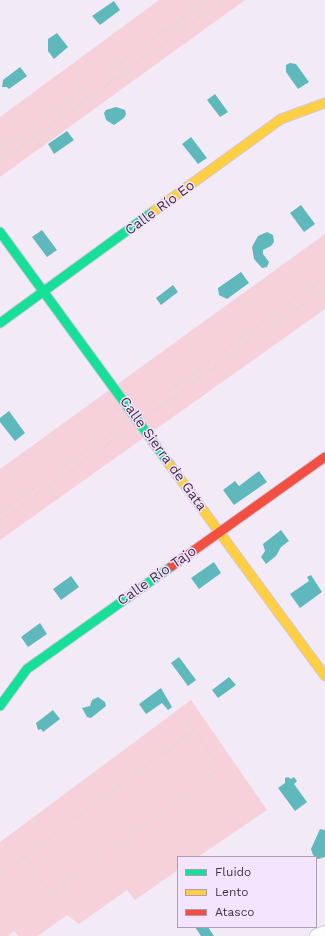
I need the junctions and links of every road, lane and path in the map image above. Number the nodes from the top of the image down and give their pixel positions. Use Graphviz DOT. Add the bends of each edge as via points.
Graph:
graph roads {
  1 [pos="207,0"];
  2 [pos="225,0"];
  3 [pos="325,103"];
  4 [pos="0,148"];
  5 [pos="0,161"];
  6 [pos="0,232"];
  7 [pos="325,278"];
  8 [pos="325,289"];
  9 [pos="44,292"];
  10 [pos="0,323"];
  11 [pos="137,418"];
  12 [pos="325,457"];
  13 [pos="0,512"];
  14 [pos="0,521"];
  15 [pos="220,532"];
  16 [pos="325,676"];
  17 [pos="0,706"];
  18 [pos="24,856"];
  19 [pos="0,873"];
  20 [pos="325,932"];
  21 [pos="317,936"];
  1 -- 4 [label="path"];
  2 -- 5 [label="path"];
  3 -- 9 [label="street, Calle Río Eo" via="281,119"];
  6 -- 9 [label="street, Calle Sierra de Gata"];
  7 -- 11 [label="path"];
  8 -- 11 [label="path"];
  9 -- 10 [label="street, Calle Río Eo"];
  9 -- 11 [label="street, Calle Sierra de Gata"];
  11 -- 13 [label="path"];
  11 -- 14 [label="path"];
  11 -- 15 [label="street, Calle Sierra de Gata"];
  12 -- 15 [label="street, Calle Río Tajo"];
  15 -- 16 [label="street, Calle Sierra de Gata"];
  15 -- 17 [label="street, Calle Río Tajo" via="27,669"];
  18 -- 18 [label="path" via="195,730 219,769 51,893"];
  18 -- 19 [label="path"];
  20 -- 21 [label="street"];
}
